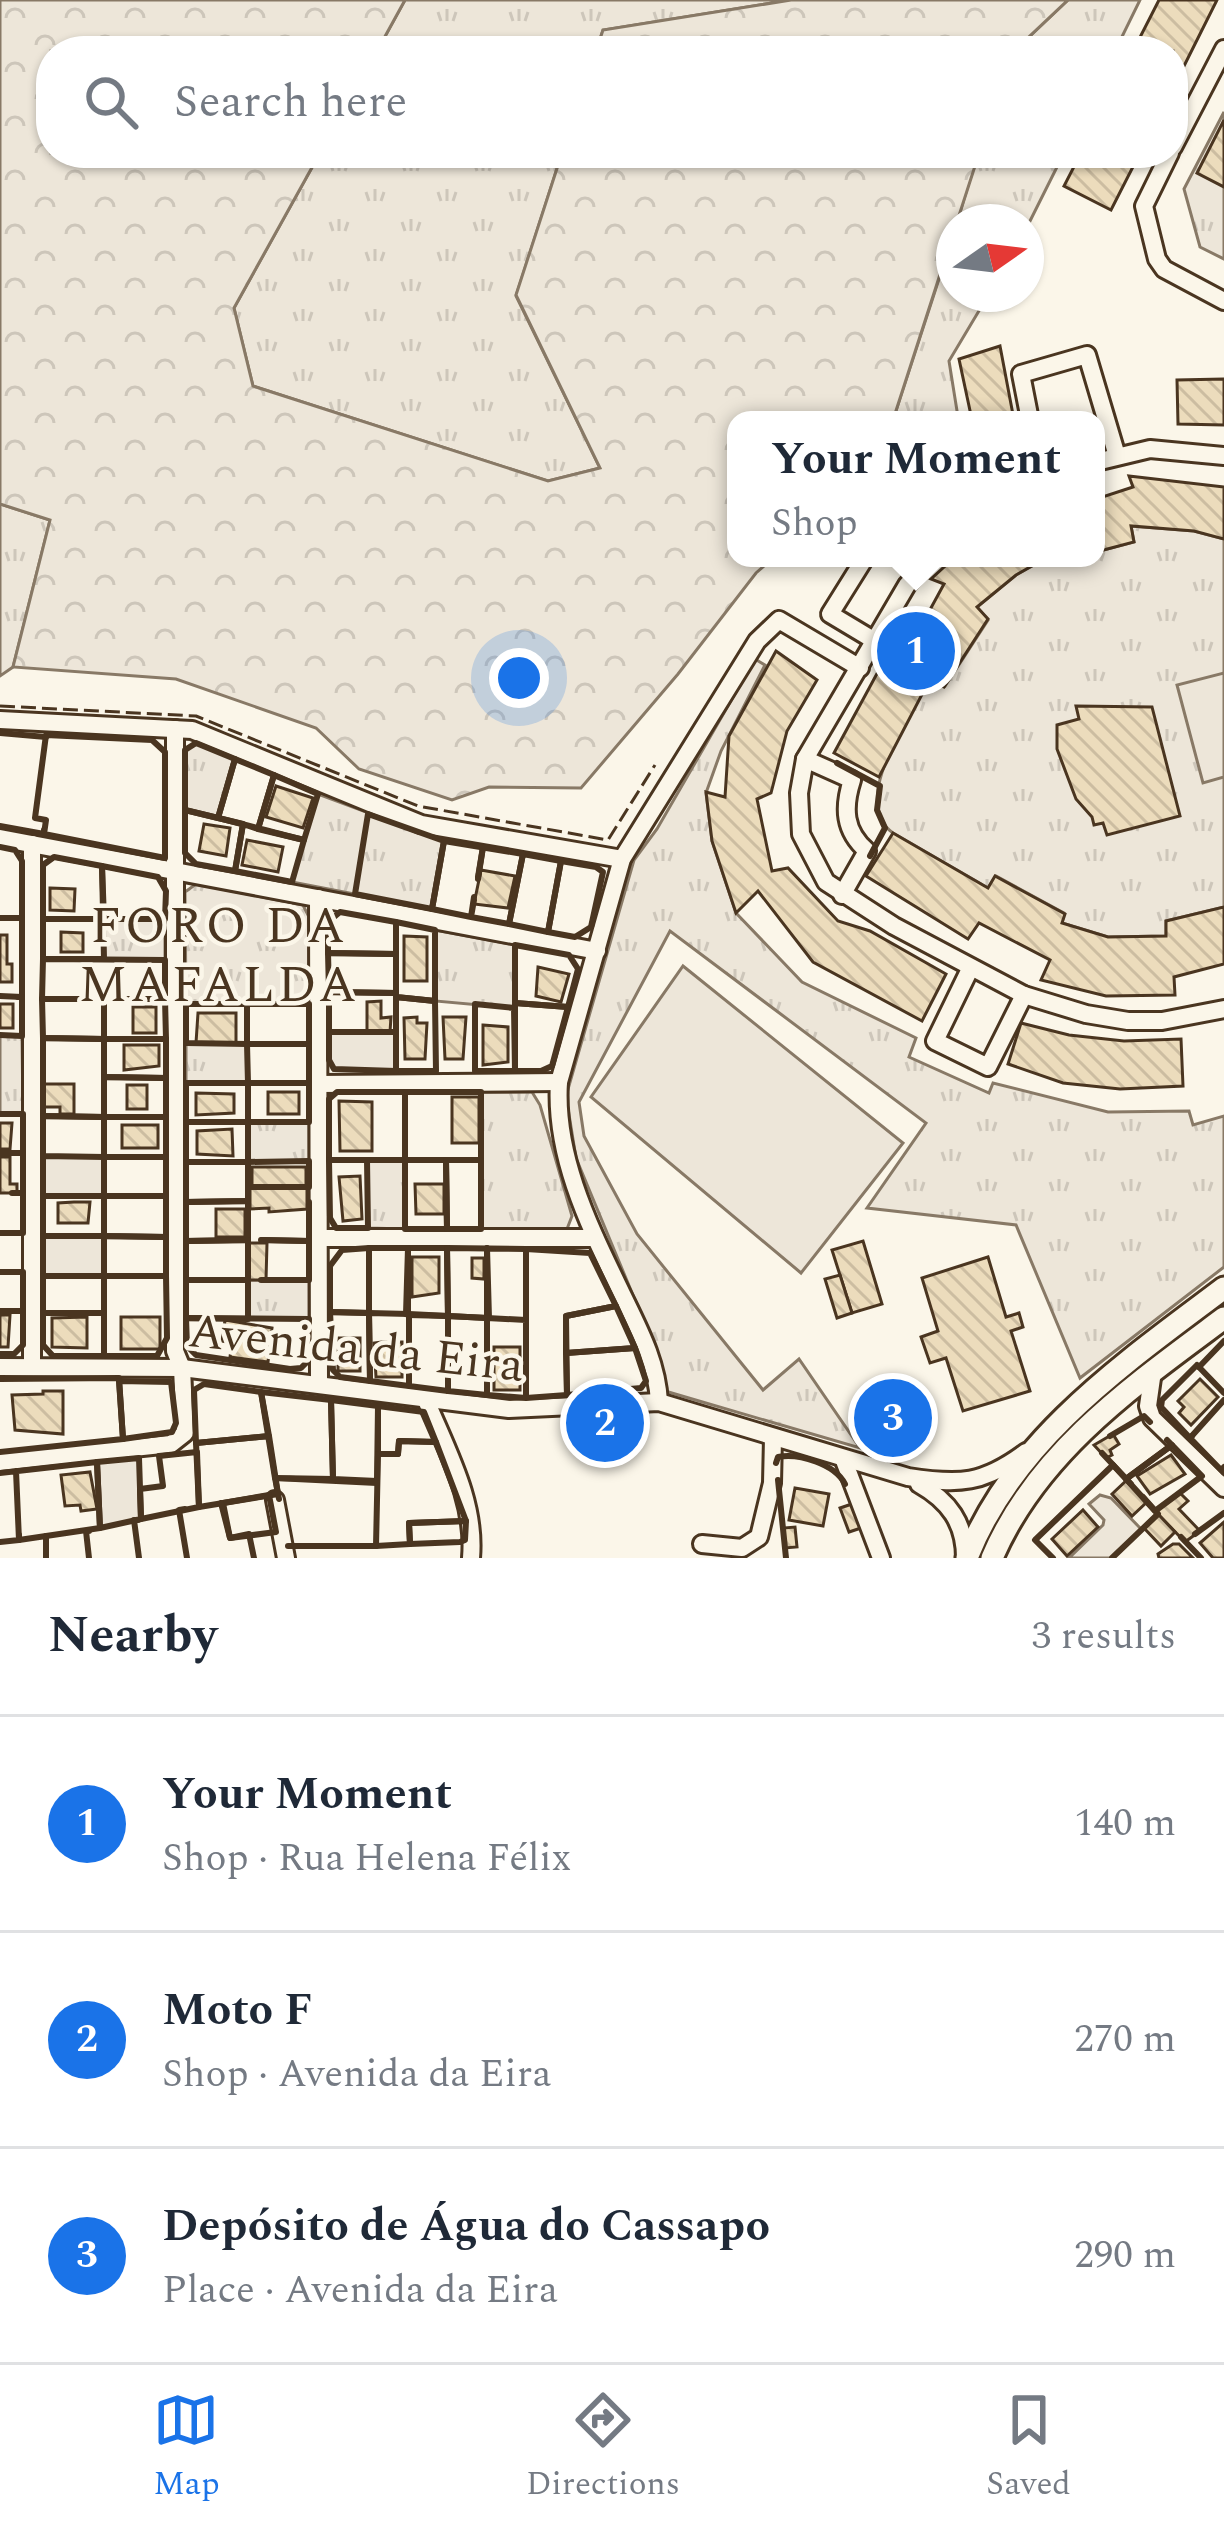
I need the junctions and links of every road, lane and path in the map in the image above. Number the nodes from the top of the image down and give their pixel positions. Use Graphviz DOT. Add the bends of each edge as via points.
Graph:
graph roads {
  1 [pos="1224,49"];
  2 [pos="1188,119"];
  3 [pos="1163,168"];
  4 [pos="1224,301"];
  5 [pos="1028,411"];
  6 [pos="1105,411"];
  7 [pos="1105,411"];
  8 [pos="1117,456"];
  9 [pos="1224,456"];
  10 [pos="1105,459"];
  11 [pos="859,567"];
  12 [pos="923,567"];
  13 [pos="875,641"];
  14 [pos="860,668"];
  15 [pos="0,720"];
  16 [pos="175,729"];
  17 [pos="806,760"];
  18 [pos="0,838"];
  19 [pos="32,844"];
  20 [pos="622,859"];
  21 [pos="176,871"];
  22 [pos="842,895"];
  23 [pos="318,898"];
  24 [pos="596,951"];
  25 [pos="970,969"];
  26 [pos="1024,995"];
  27 [pos="1224,1009"];
  28 [pos="559,1082"];
  29 [pos="318,1084"];
  30 [pos="318,1238"];
  31 [pos="595,1238"];
  32 [pos="1224,1288"];
  33 [pos="1218,1327"];
  34 [pos="32,1366"];
  35 [pos="0,1367"];
  36 [pos="182,1368"];
  37 [pos="1153,1371"];
  38 [pos="319,1384"];
  39 [pos="425,1400"];
  40 [pos="659,1402"];
  41 [pos="1047,1436"];
  42 [pos="772,1438"];
  43 [pos="843,1458"];
  44 [pos="0,1462"];
  45 [pos="908,1477"];
  46 [pos="1224,1488"];
  47 [pos="275,1500"];
  48 [pos="702,1544"];
  49 [pos="286,1558"];
  50 [pos="471,1558"];
  51 [pos="880,1558"];
  52 [pos="966,1558"];
  53 [pos="992,1558"];
  1 -- 2 [label="street"];
  3 -- 4 [label="street" via="1144,206 1157,259"];
  5 -- 7 [label="street" via="1021,374 1087,355"];
  6 -- 8 [label="street"];
  8 -- 9 [label="street" via="1150,449"];
  8 -- 10 [label="street"];
  11 -- 13 [label="street" via="830,614"];
  12 -- 13 [label="street"];
  13 -- 14 [label="street"];
  14 -- 17 [label="street"];
  14 -- 20 [label="street" via="778,620 757,641"];
  15 -- 16 [label="street"];
  16 -- 20 [label="street" via="222,740 422,824"];
  16 -- 21 [label="street"];
  17 -- 22 [label="street" via="801,834 826,882"];
  17 -- 22 [label="street" via="852,780 845,814 867,851"];
  18 -- 19 [label="street"];
  19 -- 21 [label="street"];
  19 -- 34 [label="street"];
  20 -- 24 [label="street"];
  21 -- 23 [label="street"];
  21 -- 36 [label="street" via="175,1351"];
  22 -- 25 [label="street"];
  23 -- 24 [label="street"];
  23 -- 29 [label="street"];
  24 -- 28 [label="street"];
  25 -- 26 [label="street"];
  25 -- 26 [label="street" via="935,1041 988,1067"];
  26 -- 27 [label="street" via="1128,1021"];
  28 -- 29 [label="street"];
  28 -- 31 [label="street" via="566,1157"];
  29 -- 30 [label="street"];
  30 -- 31 [label="street"];
  30 -- 38 [label="street"];
  31 -- 40 [label="street" via="654,1363"];
  32 -- 41 [label="street"];
  33 -- 37 [label="street"];
  34 -- 35 [label="street, Avenida da Eira"];
  34 -- 36 [label="street, Avenida da Eira"];
  36 -- 38 [label="street, Avenida da Eira"];
  36 -- 44 [label="street" via="186,1426 177,1442"];
  37 -- 46 [label="street" via="1152,1418"];
  37 -- 53 [label="street" via="1036,1479"];
  38 -- 39 [label="street, Avenida da Eira"];
  39 -- 40 [label="street, Avenida da Eira" via="532,1410"];
  39 -- 50 [label="street" via="466,1500"];
  40 -- 42 [label="street, Avenida da Eira"];
  41 -- 45 [label="street, Avenida da Eira" via="985,1478"];
  41 -- 52 [label="street" via="1000,1494"];
  42 -- 43 [label="street, Avenida da Eira"];
  42 -- 48 [label="street" via="772,1483 758,1538 742,1548"];
  43 -- 45 [label="street, Avenida da Eira"];
  43 -- 51 [label="street"];
  45 -- 52 [label="street, Avenida da Eira" via="949,1506"];
  47 -- 49 [label="street"];
}
